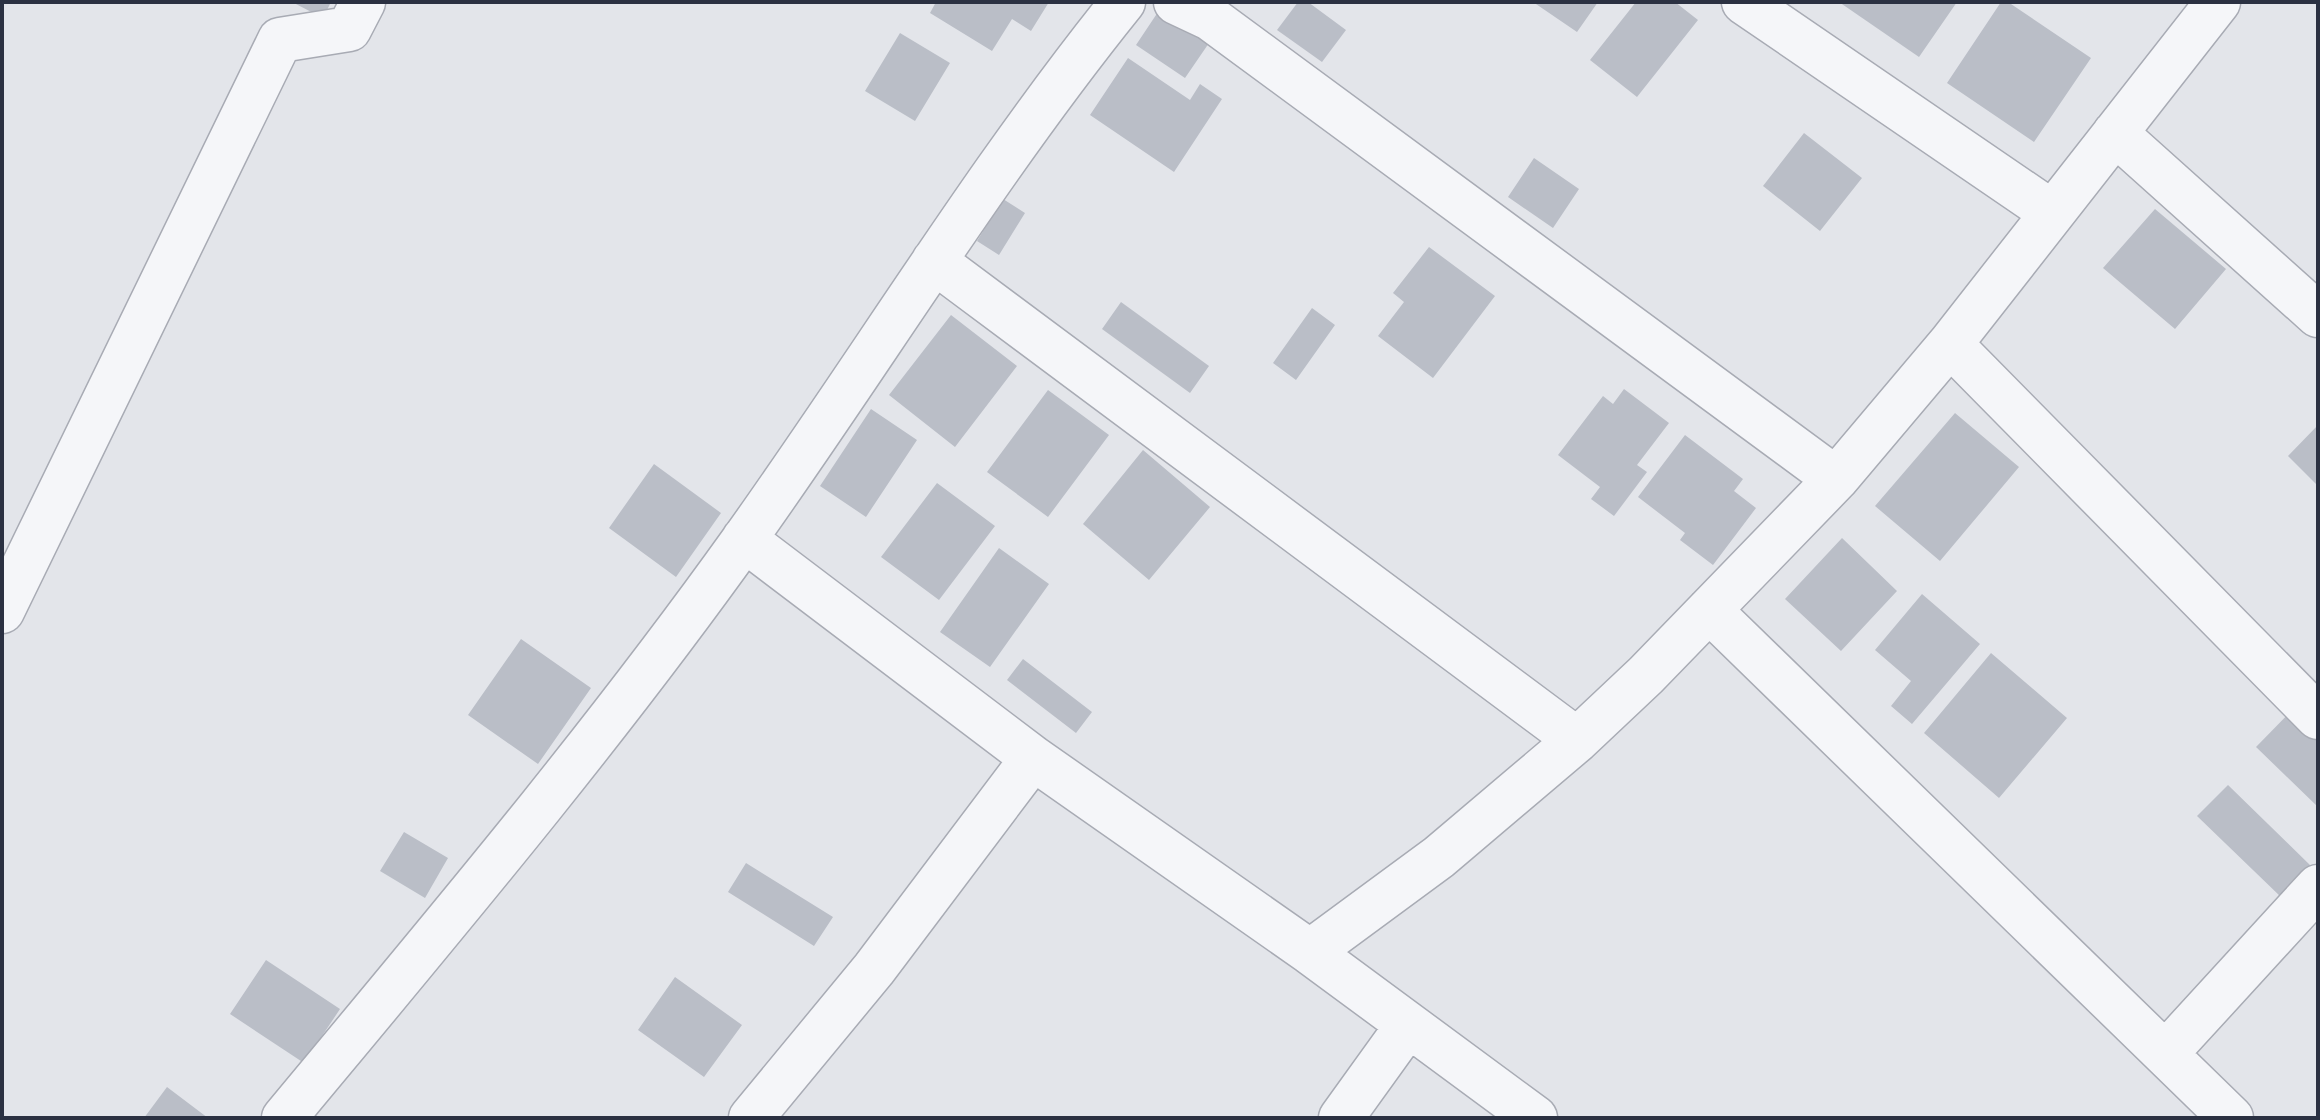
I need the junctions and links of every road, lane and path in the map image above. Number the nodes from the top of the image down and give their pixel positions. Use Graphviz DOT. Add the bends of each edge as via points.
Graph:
graph roads {
  1 [pos="363,2"];
  2 [pos="1123,2"];
  3 [pos="1176,2"];
  4 [pos="1744,2"];
  5 [pos="2218,2"];
  6 [pos="2115,133"];
  7 [pos="2051,212"];
  8 [pos="934,261"];
  9 [pos="2318,315"];
  10 [pos="1950,344"];
  11 [pos="1836,479"];
  12 [pos="744,539"];
  13 [pos="1709,610"];
  14 [pos="2,611"];
  15 [pos="2318,717"];
  16 [pos="1577,740"];
  17 [pos="1033,758"];
  18 [pos="2318,887"];
  19 [pos="1310,952"];
  20 [pos="1408,1025"];
  21 [pos="2166,1053"];
  22 [pos="284,1118"];
  23 [pos="751,1118"];
  24 [pos="1341,1118"];
  25 [pos="1535,1118"];
  26 [pos="2231,1118"];
  1 -- 14 [label="street" via="349,29 280,40"];
  2 -- 8 [label="street"];
  3 -- 11 [label="street" via="1210,18"];
  4 -- 7 [label="street"];
  5 -- 6 [label="street"];
  6 -- 7 [label="street"];
  6 -- 9 [label="street"];
  7 -- 10 [label="street"];
  8 -- 12 [label="street"];
  8 -- 16 [label="street"];
  10 -- 11 [label="street"];
  10 -- 15 [label="street"];
  11 -- 13 [label="street"];
  12 -- 17 [label="street"];
  12 -- 22 [label="street" via="630,695"];
  13 -- 16 [label="street"];
  13 -- 21 [label="street"];
  16 -- 19 [label="street" via="1439,857"];
  17 -- 19 [label="street"];
  17 -- 23 [label="street" via="874,969"];
  18 -- 21 [label="street"];
  19 -- 20 [label="street"];
  20 -- 24 [label="street"];
  20 -- 25 [label="street"];
  21 -- 26 [label="street"];
}
